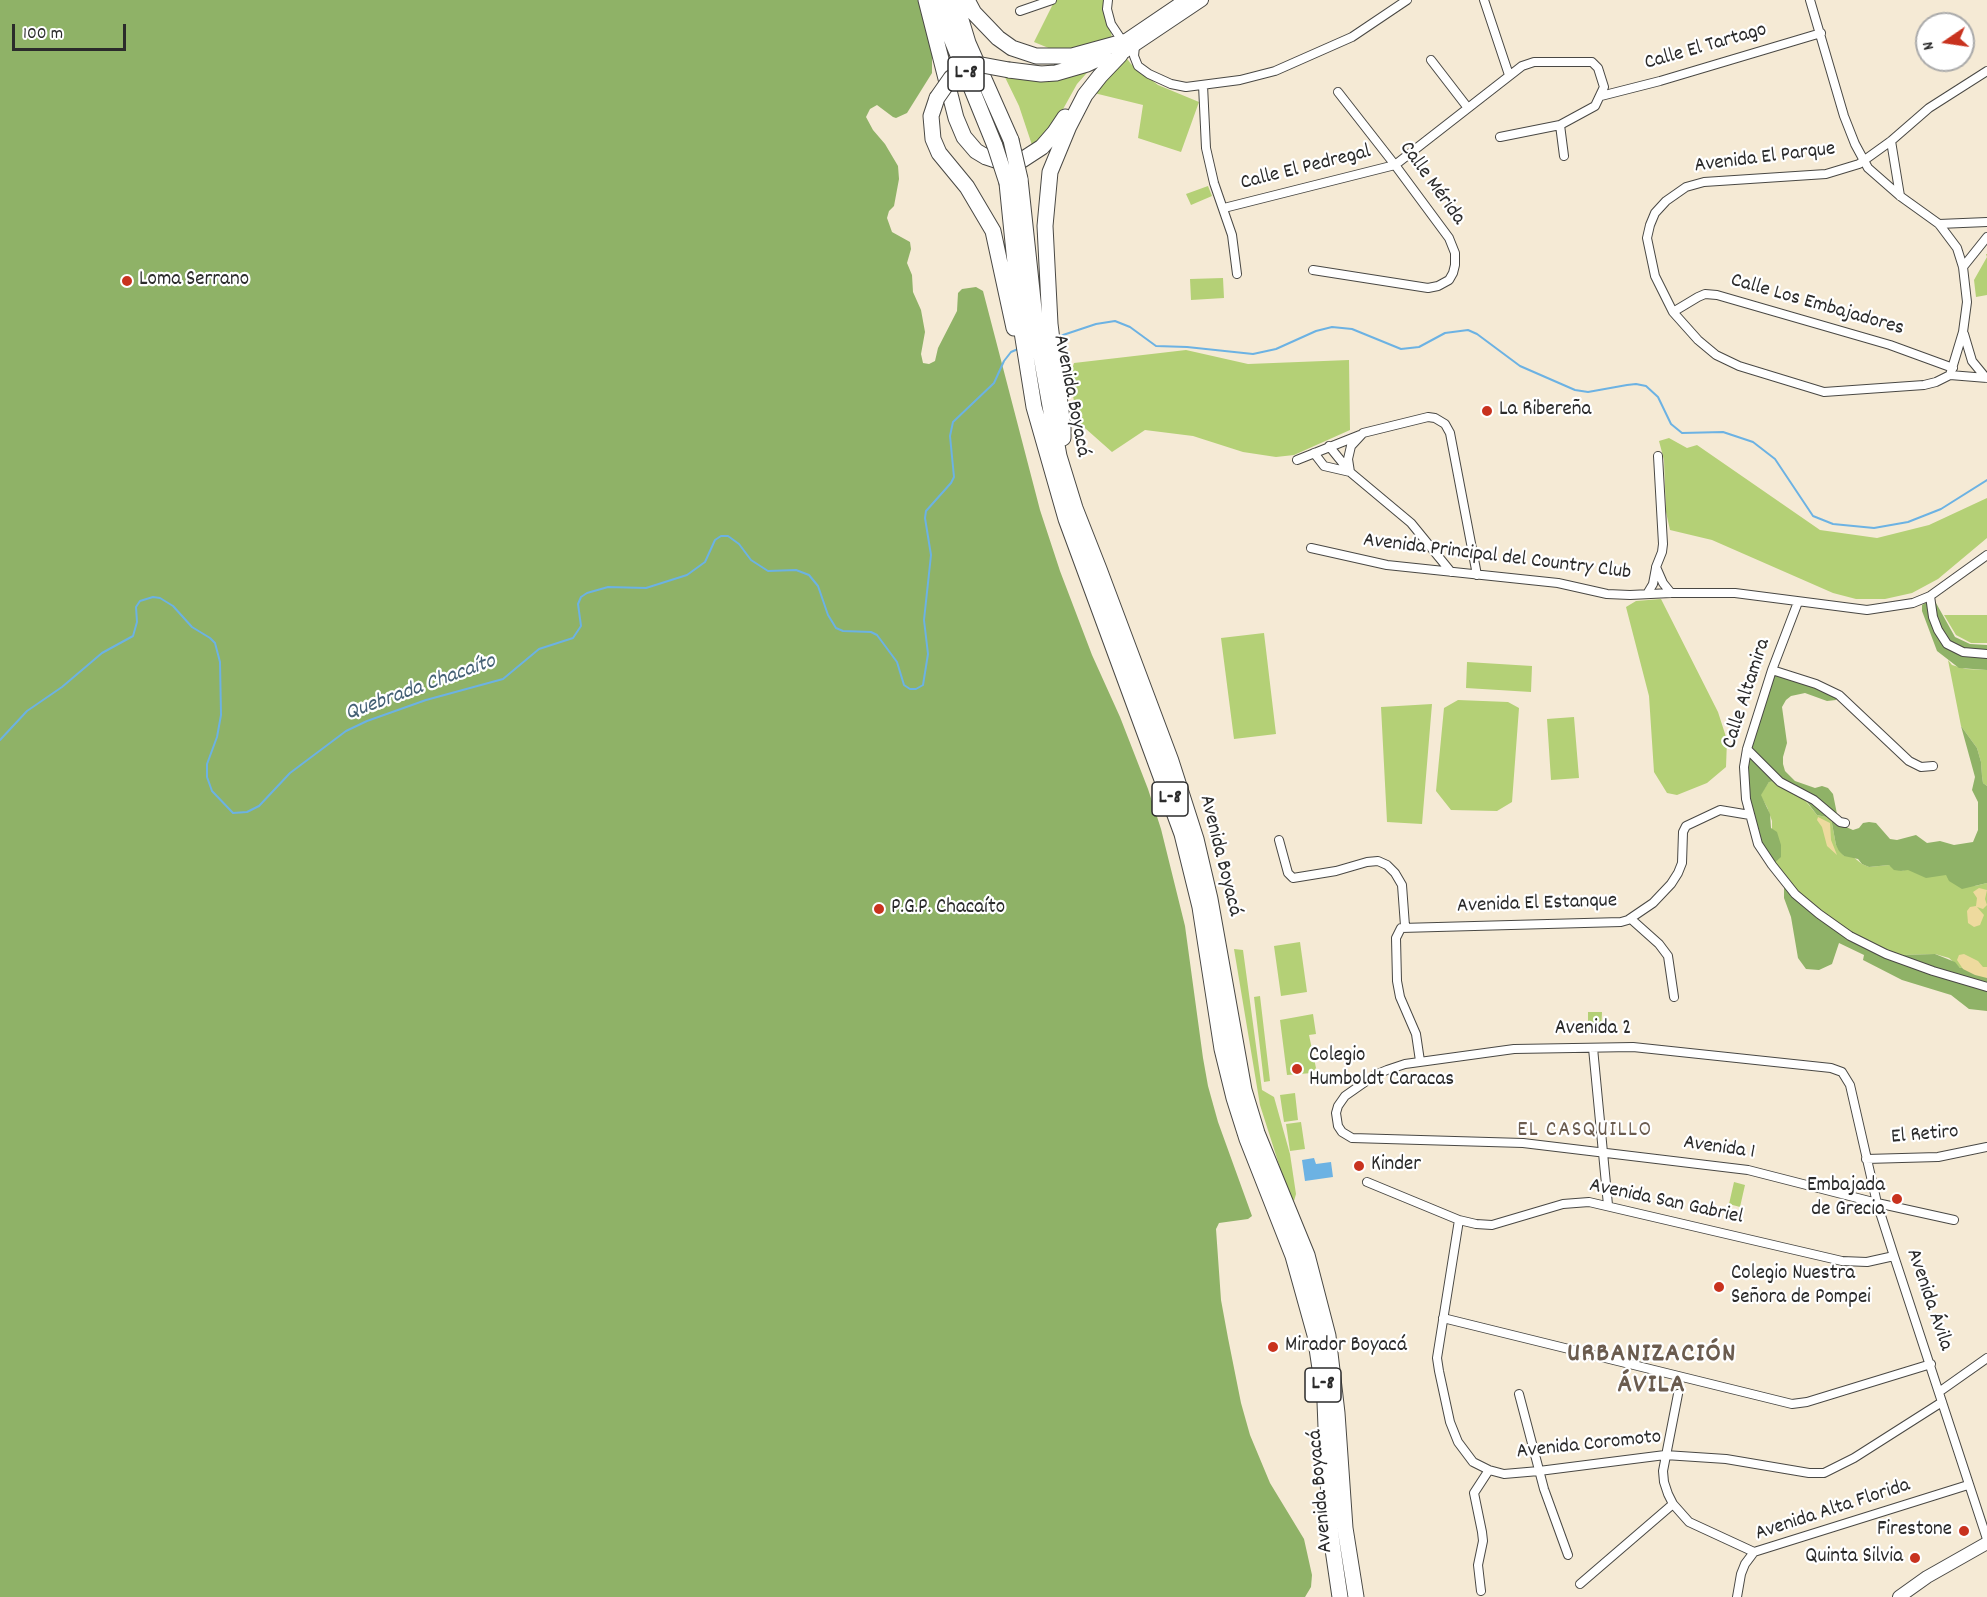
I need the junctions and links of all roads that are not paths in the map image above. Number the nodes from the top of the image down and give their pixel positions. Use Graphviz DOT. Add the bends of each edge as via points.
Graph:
graph roads {
  1 [pos="926,0"];
  2 [pos="940,0"];
  3 [pos="955,0"];
  4 [pos="967,0"];
  5 [pos="1052,0"];
  6 [pos="1108,0"];
  7 [pos="1185,0"];
  8 [pos="1202,0"];
  9 [pos="1407,0"];
  10 [pos="1484,0"];
  11 [pos="1810,0"];
  12 [pos="1020,11"];
  13 [pos="1821,33"];
  14 [pos="1126,48"];
  15 [pos="1431,60"];
  16 [pos="1987,71"];
  17 [pos="1509,75"];
  18 [pos="1203,85"];
  19 [pos="1338,92"];
  20 [pos="1601,96"];
  21 [pos="1468,108"];
  22 [pos="1560,125"];
  23 [pos="1500,137"];
  24 [pos="1891,141"];
  25 [pos="1564,156"];
  26 [pos="1864,162"];
  27 [pos="1395,165"];
  28 [pos="1013,181"];
  29 [pos="1900,196"];
  30 [pos="1224,208"];
  31 [pos="1987,222"];
  32 [pos="1939,224"];
  33 [pos="1987,237"];
  34 [pos="1963,267"];
  35 [pos="1313,270"];
  36 [pos="1237,274"];
  37 [pos="1673,312"];
  38 [pos="1030,329"];
  39 [pos="1963,332"];
  40 [pos="1036,367"];
  41 [pos="1952,371"];
  42 [pos="1987,378"];
  43 [pos="1363,433"];
  44 [pos="1329,446"];
  45 [pos="1314,453"];
  46 [pos="1658,456"];
  47 [pos="1297,460"];
  48 [pos="1350,472"];
  49 [pos="1311,548"];
  50 [pos="1987,555"];
  51 [pos="1656,567"];
  52 [pos="1451,572"];
  53 [pos="1477,575"];
  54 [pos="1671,593"];
  55 [pos="1647,594"];
  56 [pos="1930,596"];
  57 [pos="1798,602"];
  58 [pos="1987,654"];
  59 [pos="1772,670"];
  60 [pos="1747,749"];
  61 [pos="1933,765"];
  62 [pos="1750,815"];
  63 [pos="1845,823"];
  64 [pos="1278,840"];
  65 [pos="1631,919"];
  66 [pos="1405,926"];
  67 [pos="1987,987"];
  68 [pos="1674,997"];
  69 [pos="1593,1048"];
  70 [pos="1420,1061"];
  71 [pos="1842,1071"];
  72 [pos="1350,1092"];
  73 [pos="1987,1147"];
  74 [pos="1604,1152"];
  75 [pos="1866,1159"];
  76 [pos="1367,1182"];
  77 [pos="1877,1203"];
  78 [pos="1608,1206"];
  79 [pos="1459,1220"];
  80 [pos="1954,1220"];
  81 [pos="1894,1256"];
  82 [pos="1443,1317"];
  83 [pos="1987,1358"];
  84 [pos="1931,1364"];
  85 [pos="1940,1392"];
  86 [pos="1519,1394"];
  87 [pos="1678,1394"];
  88 [pos="1942,1402"];
  89 [pos="1665,1455"];
  90 [pos="1489,1470"];
  91 [pos="1539,1471"];
  92 [pos="1968,1485"];
  93 [pos="1673,1504"];
  94 [pos="1987,1541"];
  95 [pos="1754,1552"];
  96 [pos="1568,1555"];
  97 [pos="1580,1584"];
  98 [pos="1481,1591"];
  99 [pos="1735,1596"];
  100 [pos="1340,1597"];
  101 [pos="1356,1597"];
  102 [pos="1899,1597"];
  1 -- 14 [label="highway" via="962,132 976,151 998,162 1022,160 1038,151 1058,129 1089,78"];
  2 -- 28 [label="highway, Avenida Boyacá / L-8, bridge" via="951,38"];
  3 -- 28 [label="highway, Avenida Boyacá / L-8, bridge" via="968,43 1011,140"];
  4 -- 14 [label="highway" via="998,38 1012,48 1036,56 1072,56"];
  5 -- 12 [label="street"];
  6 -- 14 [label="street" via="1111,24"];
  7 -- 14 [label="street"];
  8 -- 14 [label="street"];
  9 -- 18 [label="street" via="1352,37 1275,71"];
  10 -- 17 [label="street"];
  11 -- 13 [label="street"];
  13 -- 20 [label="street, Calle El Tartago"];
  13 -- 26 [label="street" via="1844,116"];
  14 -- 18 [label="street" via="1149,74 1171,84"];
  14 -- 38 [label="highway" via="1085,95 1050,172"];
  14 -- 38 [label="highway, bridge" via="1065,71 1041,74 982,65 968,68 951,78 937,98 931,116 933,139 993,231"];
  15 -- 21 [label="street"];
  16 -- 24 [label="street" via="1929,108"];
  17 -- 20 [label="street" via="1534,62 1592,62 1602,76"];
  17 -- 21 [label="street, Calle El Pedregal"];
  18 -- 30 [label="street" via="1206,148"];
  19 -- 27 [label="street, Calle Mérida"];
  20 -- 22 [label="street, Calle El Tartago" via="1595,106"];
  21 -- 27 [label="street, Calle El Pedregal"];
  22 -- 23 [label="street, Calle El Tartago"];
  22 -- 25 [label="street"];
  24 -- 26 [label="street"];
  24 -- 29 [label="street"];
  26 -- 29 [label="street"];
  26 -- 37 [label="street, Avenida El Parque" via="1826,174 1704,182 1677,193 1656,213 1647,238 1655,276"];
  27 -- 30 [label="street, Calle El Pedregal"];
  27 -- 35 [label="street, Calle Mérida" via="1449,238 1455,253 1449,280 1428,288"];
  28 -- 38 [label="highway, Avenida Boyacá / L-8"];
  29 -- 32 [label="street"];
  30 -- 36 [label="street"];
  31 -- 32 [label="street"];
  32 -- 34 [label="street" via="1953,241"];
  33 -- 34 [label="street"];
  34 -- 39 [label="street" via="1967,302"];
  37 -- 41 [label="street, Calle Los Embajadores" via="1705,294 1717,295 1890,345"];
  37 -- 41 [label="street, Avenida El Parque" via="1716,355 1809,389 1837,392 1924,385"];
  38 -- 40 [label="highway"];
  38 -- 40 [label="highway, Avenida Boyacá / L-8"];
  39 -- 41 [label="street"];
  39 -- 42 [label="street" via="1972,361"];
  40 -- 100 [label="highway, Avenida Boyacá / L-8" via="1031,394 1066,519 1182,834 1200,907 1222,1049 1234,1098 1293,1256 1315,1335 1325,1402 1330,1529"];
  40 -- 101 [label="highway, Avenida Boyacá / L-8" via="1064,427 1057,448 1075,508 1171,761 1196,839 1244,1090 1260,1143 1306,1255 1328,1336 1338,1413 1345,1528"];
  41 -- 42 [label="street"];
  43 -- 44 [label="street"];
  43 -- 48 [label="street" via="1351,446"];
  43 -- 53 [label="street" via="1428,417 1445,424"];
  44 -- 45 [label="street"];
  44 -- 48 [label="street"];
  45 -- 47 [label="street"];
  45 -- 48 [label="street" via="1324,466"];
  46 -- 51 [label="street" via="1663,544"];
  48 -- 52 [label="street" via="1411,523"];
  49 -- 52 [label="street, Avenida Principal del Country Club" via="1376,563"];
  50 -- 56 [label="street, Avenida Principal del Country Club"];
  51 -- 54 [label="street"];
  51 -- 55 [label="street"];
  52 -- 53 [label="street, Avenida Principal del Country Club"];
  53 -- 55 [label="street, Avenida Principal del Country Club" via="1558,583 1607,594"];
  54 -- 55 [label="street, Avenida Principal del Country Club"];
  54 -- 57 [label="street, Avenida Principal del Country Club" via="1735,594"];
  56 -- 57 [label="street, Avenida Principal del Country Club" via="1913,603 1867,610"];
  56 -- 58 [label="street" via="1933,617 1947,644 1963,652"];
  57 -- 59 [label="street, Calle Altamira"];
  59 -- 60 [label="street, Calle Altamira"];
  59 -- 61 [label="street" via="1839,695 1909,761"];
  60 -- 62 [label="street, Calle Altamira" via="1745,781"];
  60 -- 63 [label="street" via="1780,782"];
  62 -- 65 [label="street, Avenida El Estanque" via="1720,810 1686,826 1678,873 1653,903"];
  62 -- 67 [label="street, Calle Altamira" via="1758,844 1772,865 1819,914 1886,954"];
  64 -- 66 [label="street" via="1293,878 1367,862 1387,865 1402,885"];
  65 -- 66 [label="street, Avenida El Estanque"];
  65 -- 68 [label="street" via="1668,956"];
  66 -- 70 [label="street" via="1396,938 1397,981 1416,1034"];
  69 -- 70 [label="street, Avenida 2" via="1514,1049"];
  69 -- 71 [label="street, Avenida 2" via="1633,1047"];
  69 -- 74 [label="street"];
  70 -- 72 [label="street, Avenida 2" via="1386,1070"];
  71 -- 75 [label="street, Avenida Ávila" via="1850,1085"];
  72 -- 74 [label="street, Avenida 1" via="1338,1106 1336,1119 1342,1132 1352,1138 1523,1143"];
  73 -- 75 [label="street, El Retiro" via="1938,1156"];
  74 -- 77 [label="street, Avenida 1" via="1748,1170"];
  74 -- 78 [label="street"];
  75 -- 77 [label="street, Avenida Ávila"];
  76 -- 79 [label="street, Avenida San Gabriel"];
  77 -- 80 [label="street, Avenida 1"];
  77 -- 81 [label="street, Avenida Ávila"];
  78 -- 79 [label="street, Avenida San Gabriel" via="1589,1202 1563,1204 1492,1225"];
  78 -- 81 [label="street, Avenida San Gabriel" via="1842,1261 1867,1262"];
  79 -- 82 [label="street, Avenida Coromoto"];
  81 -- 84 [label="street, Avenida Ávila"];
  82 -- 84 [label="street" via="1792,1404"];
  82 -- 90 [label="street, Avenida Coromoto" via="1437,1358 1450,1422 1466,1454 1479,1467"];
  83 -- 85 [label="street"];
  84 -- 85 [label="street, Avenida Ávila"];
  85 -- 88 [label="street, Avenida Ávila"];
  86 -- 91 [label="street"];
  87 -- 89 [label="street"];
  88 -- 89 [label="street, Avenida Coromoto" via="1824,1473"];
  88 -- 92 [label="street, Avenida Ávila"];
  89 -- 91 [label="street, Avenida Coromoto"];
  89 -- 93 [label="street" via="1664,1482"];
  90 -- 91 [label="street, Avenida Coromoto" via="1504,1474"];
  90 -- 98 [label="street" via="1474,1493 1483,1541 1478,1565"];
  91 -- 96 [label="street"];
  92 -- 94 [label="street, Avenida Ávila"];
  92 -- 95 [label="street, Avenida Alta Florida"];
  93 -- 95 [label="street" via="1689,1522"];
  93 -- 97 [label="street"];
  94 -- 102 [label="street"];
  95 -- 99 [label="street, Avenida Alta Florida" via="1744,1564"];
}
